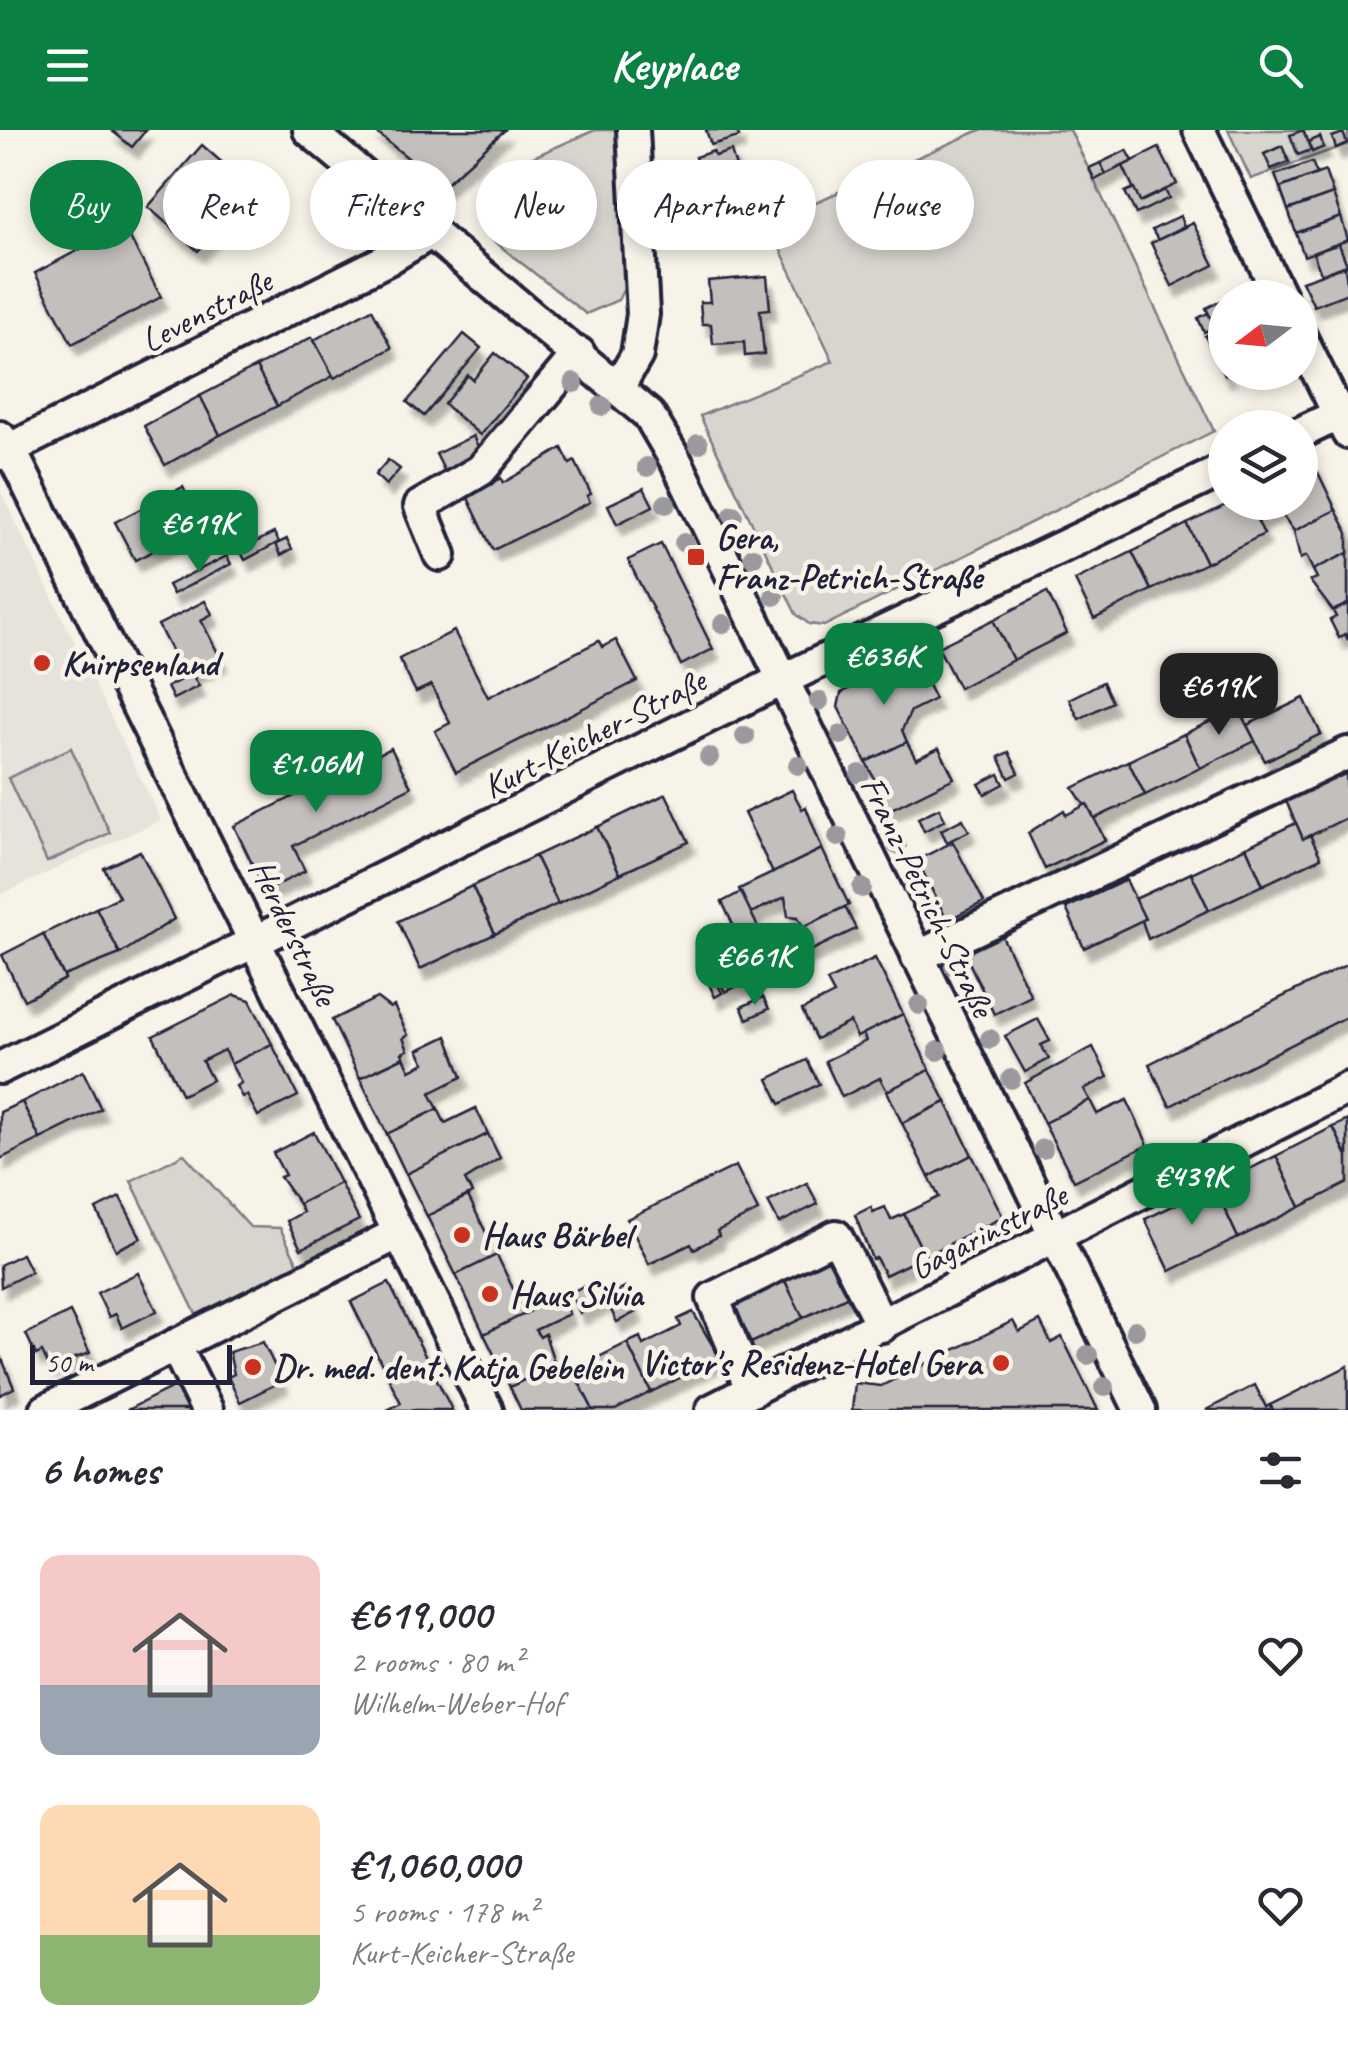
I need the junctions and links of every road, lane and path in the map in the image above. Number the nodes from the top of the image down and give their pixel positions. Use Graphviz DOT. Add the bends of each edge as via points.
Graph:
graph roads {
  1 [pos="309,130"];
  2 [pos="632,130"];
  3 [pos="1199,130"];
  4 [pos="345,160"];
  5 [pos="403,250"];
  6 [pos="454,250"];
  7 [pos="1272,280"];
  8 [pos="579,353"];
  9 [pos="1318,369"];
  10 [pos="619,386"];
  11 [pos="1345,419"];
  12 [pos="1318,427"];
  13 [pos="3,451"];
  14 [pos="1208,477"];
  15 [pos="440,554"];
  16 [pos="780,681"];
  17 [pos="1348,753"];
  18 [pos="259,943"];
  19 [pos="917,957"];
  20 [pos="0,1068"];
  21 [pos="1348,1088"];
  22 [pos="399,1232"];
  23 [pos="1056,1240"];
  24 [pos="882,1326"];
  25 [pos="175,1345"];
  26 [pos="752,1391"];
  27 [pos="46,1410"];
  28 [pos="207,1410"];
  29 [pos="486,1410"];
  30 [pos="712,1410"];
  31 [pos="1140,1410"];
  1 -- 4 [label="street, Franz-Petrich-Straße"];
  2 -- 10 [label="street" via="643,314 637,356"];
  3 -- 7 [label="street"];
  5 -- 13 [label="street, Levenstraße"];
  6 -- 8 [label="street, Franz-Petrich-Straße"];
  8 -- 10 [label="street, Franz-Petrich-Straße"];
  8 -- 15 [label="street" via="481,470 420,506"];
  9 -- 11 [label="street"];
  10 -- 16 [label="street, Franz-Petrich-Straße" via="649,415 677,463"];
  11 -- 12 [label="street"];
  13 -- 18 [label="street, Herderstraße"];
  14 -- 16 [label="street, Kurt-Keicher-Straße"];
  16 -- 18 [label="street, Kurt-Keicher-Straße"];
  16 -- 19 [label="street, Franz-Petrich-Straße"];
  17 -- 19 [label="street"];
  18 -- 20 [label="street, Kurt-Keicher-Straße"];
  18 -- 22 [label="street, Herderstraße"];
  19 -- 23 [label="street, Franz-Petrich-Straße"];
  21 -- 23 [label="street, Gagarinstraße"];
  22 -- 25 [label="street"];
  22 -- 29 [label="street, Herderstraße"];
  23 -- 24 [label="street, Gagarinstraße"];
  23 -- 31 [label="street, Franz-Petrich-Straße"];
  24 -- 26 [label="street, Gagarinstraße"];
  24 -- 26 [label="street" via="836,1236 713,1298"];
  25 -- 27 [label="street"];
  25 -- 28 [label="street"];
  26 -- 30 [label="street, Gagarinstraße"];
}
